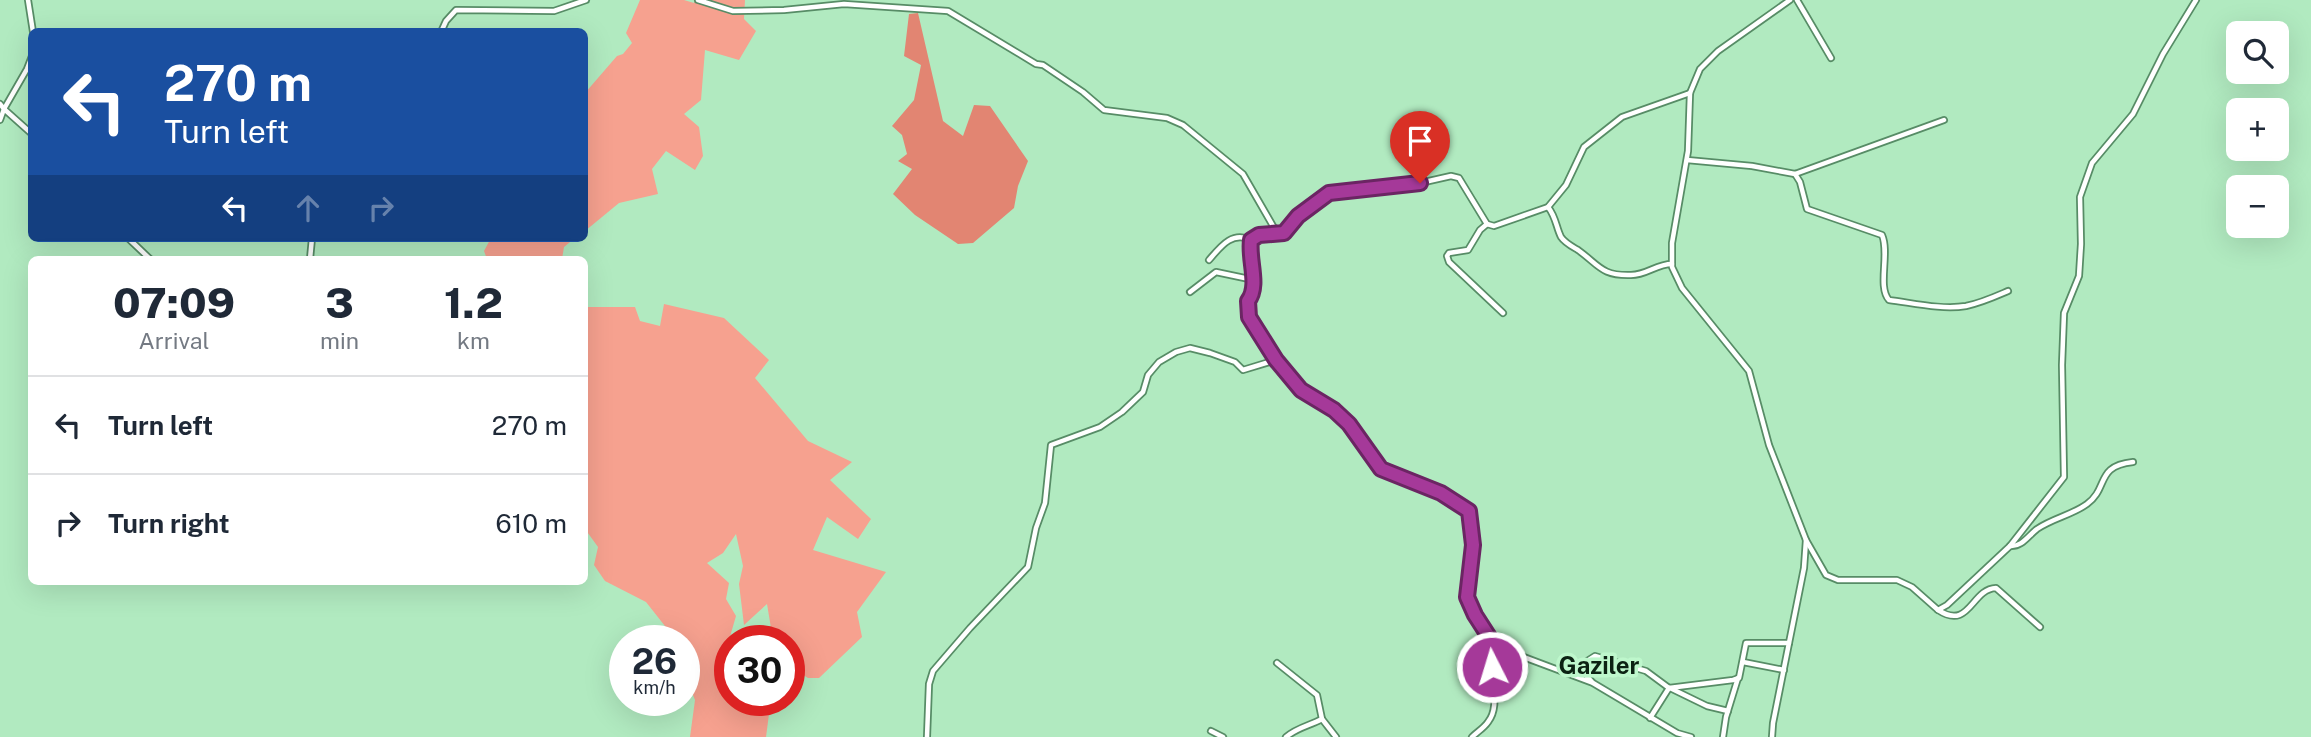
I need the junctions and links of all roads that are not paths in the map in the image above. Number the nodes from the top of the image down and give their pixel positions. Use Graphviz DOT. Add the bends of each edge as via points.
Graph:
graph roads {
  1 [pos="28,0"];
  2 [pos="586,0"];
  3 [pos="698,0"];
  4 [pos="1790,0"];
  5 [pos="1797,0"];
  6 [pos="2196,0"];
  7 [pos="32,28"];
  8 [pos="443,28"];
  9 [pos="1831,58"];
  10 [pos="28,66"];
  11 [pos="1690,93"];
  12 [pos="2,106"];
  13 [pos="0,120"];
  14 [pos="1944,120"];
  15 [pos="28,130"];
  16 [pos="1687,160"];
  17 [pos="1795,174"];
  18 [pos="1548,207"];
  19 [pos="1487,224"];
  20 [pos="1277,233"];
  21 [pos="1251,240"];
  22 [pos="132,242"];
  23 [pos="147,256"];
  24 [pos="1209,260"];
  25 [pos="1672,264"];
  26 [pos="1254,279"];
  27 [pos="2008,291"];
  28 [pos="1190,292"];
  29 [pos="1503,313"];
  30 [pos="1276,360"];
  31 [pos="2133,462"];
  32 [pos="1806,540"];
  33 [pos="2010,546"];
  34 [pos="1938,610"];
  35 [pos="2039,627"];
  36 [pos="1789,643"];
  37 [pos="1499,647"];
  38 [pos="1743,662"];
  39 [pos="1277,663"];
  40 [pos="1784,670"];
  41 [pos="1739,678"];
  42 [pos="1593,683"];
  43 [pos="1669,688"];
  44 [pos="1728,711"];
  45 [pos="1650,718"];
  46 [pos="1322,719"];
  47 [pos="1211,731"];
  48 [pos="928,737"];
  49 [pos="1223,737"];
  50 [pos="1286,737"];
  51 [pos="1336,737"];
  52 [pos="1472,737"];
  53 [pos="1691,737"];
  54 [pos="1723,737"];
  55 [pos="1772,737"];
  1 -- 7 [label="street"];
  2 -- 8 [label="street" via="554,12 456,10"];
  3 -- 20 [label="street" via="733,11 844,4 948,11 1043,65 1104,110 1167,118 1183,125 1243,174"];
  4 -- 11 [label="street" via="1718,51 1700,69"];
  5 -- 9 [label="street"];
  6 -- 33 [label="street" via="2133,114 2092,163 2084,185 2079,276 2064,313 2064,477"];
  10 -- 12 [label="street"];
  11 -- 16 [label="street"];
  11 -- 18 [label="street" via="1622,117 1584,147 1566,185"];
  12 -- 13 [label="street"];
  12 -- 15 [label="street"];
  14 -- 17 [label="street"];
  16 -- 17 [label="street"];
  16 -- 25 [label="street"];
  17 -- 27 [label="street" via="1807,209 1882,235 1889,300 1957,307"];
  18 -- 19 [label="street" via="1494,226"];
  18 -- 25 [label="street" via="1561,236 1598,268 1630,275"];
  19 -- 20 [label="street" via="1459,178 1451,176 1329,193 1284,233"];
  19 -- 29 [label="street" via="1468,250 1447,256"];
  20 -- 21 [label="street"];
  21 -- 24 [label="street" via="1236,237 1224,242"];
  21 -- 26 [label="street"];
  22 -- 23 [label="street"];
  25 -- 32 [label="street" via="1682,288 1749,371 1769,445"];
  26 -- 28 [label="street" via="1216,272"];
  26 -- 30 [label="street" via="1249,317"];
  30 -- 37 [label="street" via="1301,390 1349,424 1381,469 1441,493 1469,511 1473,545 1467,597"];
  30 -- 48 [label="street" via="1243,370 1210,353 1190,348 1176,352 1159,362 1148,375 1143,392 1122,412 1100,427 1051,445 1045,503 1028,567 933,671"];
  31 -- 33 [label="street" via="2109,470 2085,506"];
  32 -- 34 [label="street" via="1826,575 1838,580 1897,580"];
  32 -- 36 [label="street"];
  33 -- 34 [label="street"];
  34 -- 35 [label="street" via="1960,615 1993,588"];
  36 -- 38 [label="street" via="1746,643"];
  36 -- 40 [label="street"];
  37 -- 42 [label="street"];
  37 -- 52 [label="street" via="1492,667 1495,706 1490,721"];
  38 -- 40 [label="street"];
  38 -- 41 [label="street"];
  39 -- 46 [label="street" via="1317,695"];
  40 -- 55 [label="street"];
  41 -- 43 [label="street"];
  41 -- 44 [label="street"];
  42 -- 43 [label="street" via="1582,671 1584,663 1602,656 1646,671"];
  42 -- 45 [label="street"];
  43 -- 44 [label="street"];
  43 -- 45 [label="street"];
  44 -- 54 [label="street"];
  45 -- 53 [label="street"];
  46 -- 50 [label="street"];
  46 -- 51 [label="street"];
  47 -- 49 [label="street"];
}
